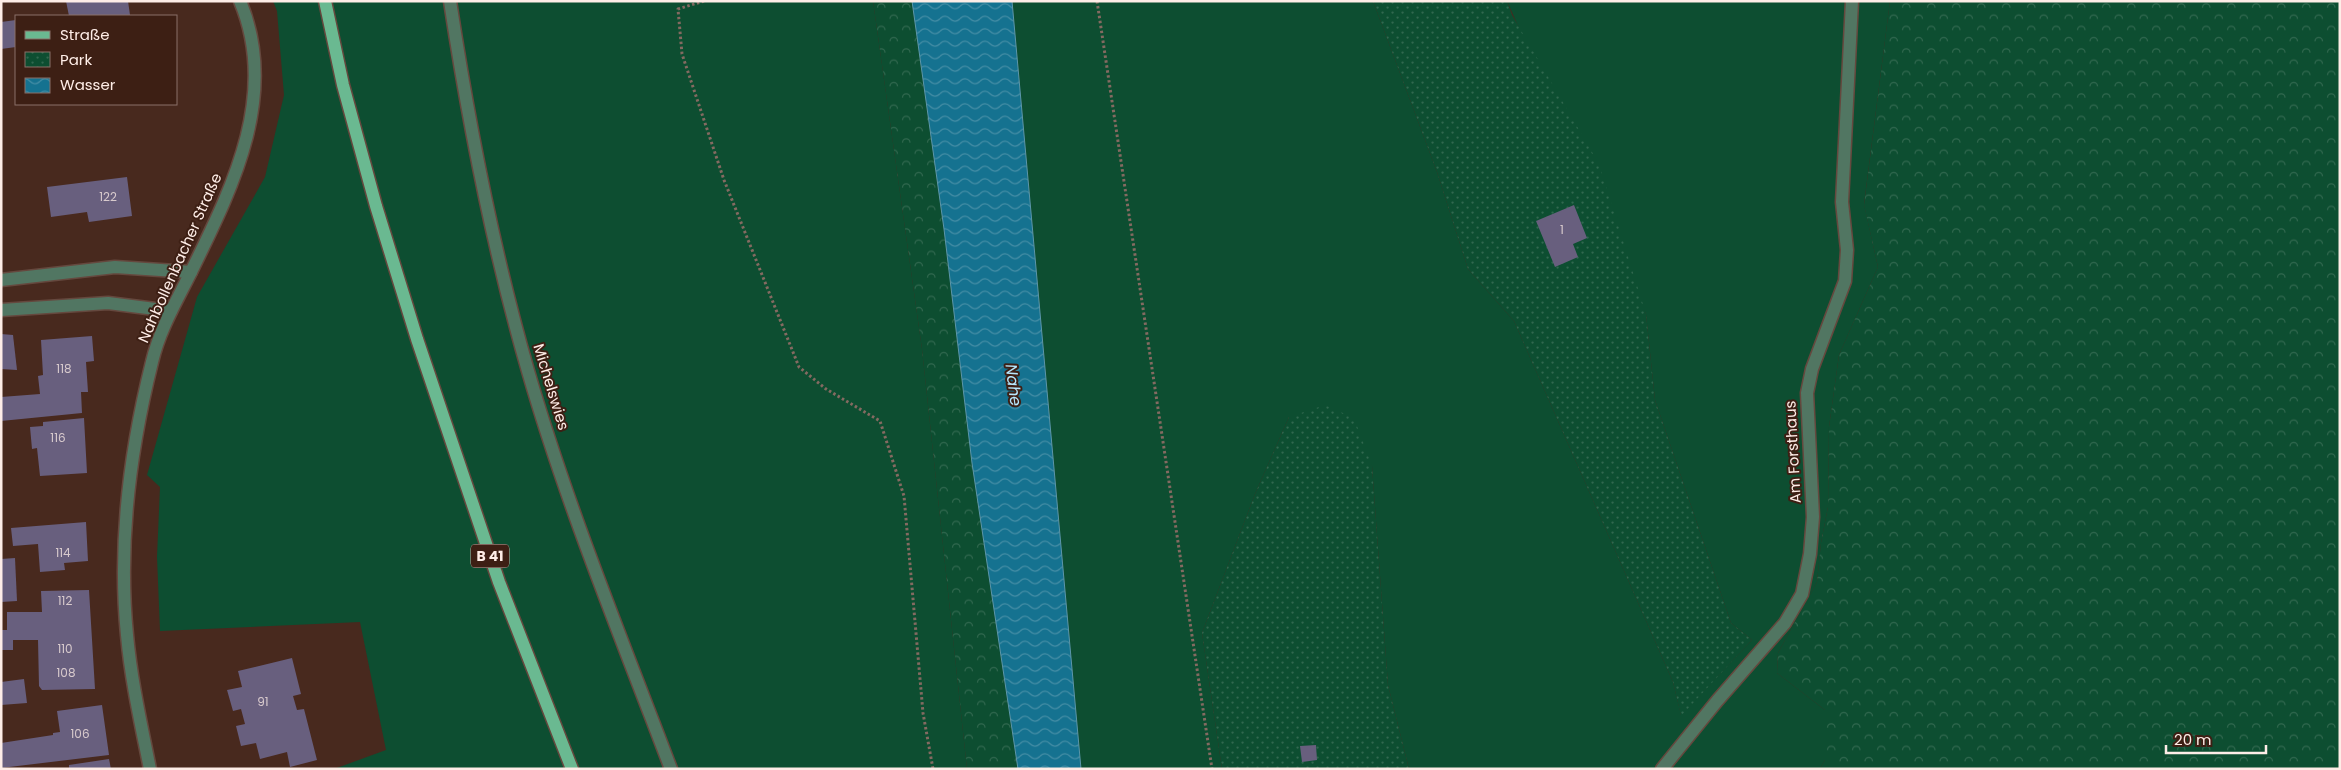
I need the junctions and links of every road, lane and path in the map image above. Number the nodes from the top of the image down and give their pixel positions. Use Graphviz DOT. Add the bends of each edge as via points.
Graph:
graph roads {
  1 [pos="240,1"];
  2 [pos="450,1"];
  3 [pos="704,1"];
  4 [pos="1097,1"];
  5 [pos="1852,1"];
  6 [pos="326,4"];
  7 [pos="191,272"];
  8 [pos="1,280"];
  9 [pos="1,310"];
  10 [pos="171,311"];
  11 [pos="150,769"];
  12 [pos="572,769"];
  13 [pos="671,769"];
  14 [pos="933,769"];
  15 [pos="1212,769"];
  16 [pos="1662,769"];
  1 -- 7 [label="street, Nahbollenbacher Straße" via="250,34 254,64 255,95 251,125 235,176"];
  2 -- 13 [label="street, Michelswies" via="464,94 492,237 528,372 577,517"];
  3 -- 14 [label="path" via="678,9 682,54 724,180 779,321 799,368 826,389 880,421 904,496 923,713"];
  4 -- 15 [label="path"];
  5 -- 16 [label="street, Am Forsthaus" via="1842,202 1847,250 1844,281 1812,369 1807,393 1812,517 1810,554 1802,594 1785,623"];
  6 -- 12 [label="main road, B 41" via="343,85 417,339 499,582"];
  7 -- 8 [label="street" via="115,267"];
  7 -- 10 [label="street, Nahbollenbacher Straße"];
  9 -- 10 [label="street" via="108,303"];
  10 -- 11 [label="street, Nahbollenbacher Straße" via="152,359 139,421 126,534 127,634 134,693"];
}
